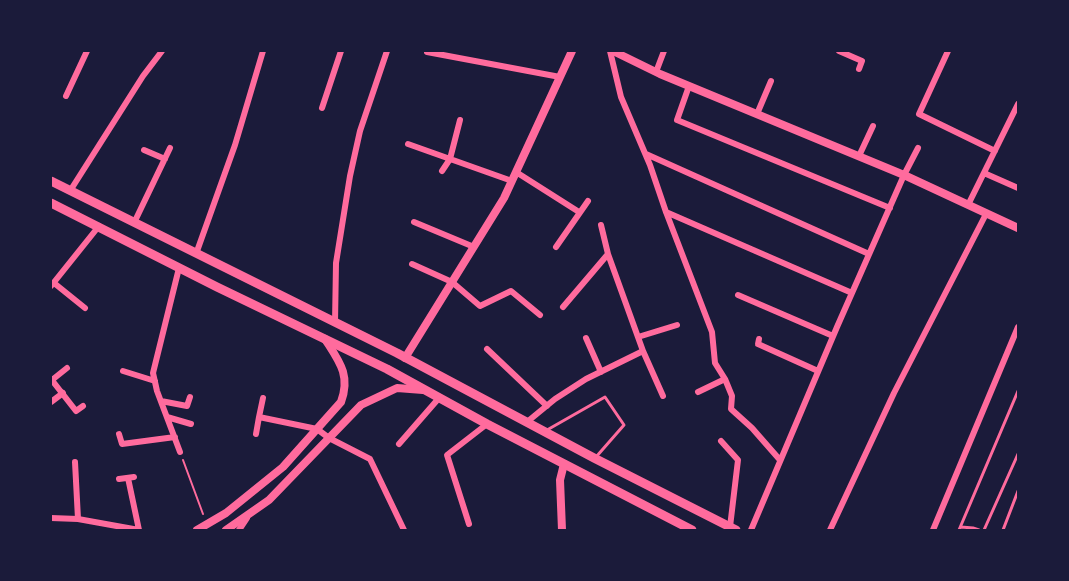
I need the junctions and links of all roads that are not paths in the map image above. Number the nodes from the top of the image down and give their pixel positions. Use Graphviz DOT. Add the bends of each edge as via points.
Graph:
graph roads {
  1 [pos="87,51"];
  2 [pos="162,51"];
  3 [pos="263,51"];
  4 [pos="341,51"];
  5 [pos="387,51"];
  6 [pos="573,51"];
  7 [pos="612,51"];
  8 [pos="663,51"];
  9 [pos="839,51"];
  10 [pos="948,51"];
  11 [pos="427,52"];
  12 [pos="438,52"];
  13 [pos="859,69"];
  14 [pos="656,72"];
  15 [pos="560,78"];
  16 [pos="771,81"];
  17 [pos="689,86"];
  18 [pos="66,96"];
  19 [pos="1018,104"];
  20 [pos="322,108"];
  21 [pos="757,114"];
  22 [pos="460,120"];
  23 [pos="873,126"];
  24 [pos="408,144"];
  25 [pos="170,148"];
  26 [pos="918,148"];
  27 [pos="144,150"];
  28 [pos="995,151"];
  29 [pos="430,152"];
  30 [pos="645,154"];
  31 [pos="859,156"];
  32 [pos="165,159"];
  33 [pos="450,159"];
  34 [pos="427,160"];
  35 [pos="442,171"];
  36 [pos="516,172"];
  37 [pos="984,173"];
  38 [pos="904,175"];
  39 [pos="51,181"];
  40 [pos="512,182"];
  41 [pos="1018,188"];
  42 [pos="70,191"];
  43 [pos="588,201"];
  44 [pos="51,203"];
  45 [pos="968,205"];
  46 [pos="890,208"];
  47 [pos="579,212"];
  48 [pos="666,212"];
  49 [pos="986,214"];
  50 [pos="414,222"];
  51 [pos="134,223"];
  52 [pos="601,225"];
  53 [pos="99,226"];
  54 [pos="1018,228"];
  55 [pos="474,247"];
  56 [pos="556,247"];
  57 [pos="196,254"];
  58 [pos="608,254"];
  59 [pos="869,254"];
  60 [pos="412,264"];
  61 [pos="179,267"];
  62 [pos="452,282"];
  63 [pos="52,285"];
  64 [pos="852,293"];
  65 [pos="738,295"];
  66 [pos="563,307"];
  67 [pos="84,309"];
  68 [pos="540,315"];
  69 [pos="335,323"];
  70 [pos="677,325"];
  71 [pos="1018,327"];
  72 [pos="833,336"];
  73 [pos="638,337"];
  74 [pos="586,338"];
  75 [pos="325,339"];
  76 [pos="759,339"];
  77 [pos="488,349"];
  78 [pos="643,351"];
  79 [pos="405,358"];
  80 [pos="67,368"];
  81 [pos="123,371"];
  82 [pos="818,371"];
  83 [pos="601,372"];
  84 [pos="52,379"];
  85 [pos="724,379"];
  86 [pos="155,381"];
  87 [pos="425,390"];
  88 [pos="1018,391"];
  89 [pos="698,392"];
  90 [pos="63,393"];
  91 [pos="663,396"];
  92 [pos="190,397"];
  93 [pos="439,398"];
  94 [pos="262,399"];
  95 [pos="161,401"];
  96 [pos="51,402"];
  97 [pos="83,406"];
  98 [pos="547,406"];
  99 [pos="167,417"];
  100 [pos="259,417"];
  101 [pos="527,422"];
  102 [pos="191,424"];
  103 [pos="487,424"];
  104 [pos="317,429"];
  105 [pos="544,431"];
  106 [pos="120,434"];
  107 [pos="256,434"];
  108 [pos="175,437"];
  109 [pos="329,438"];
  110 [pos="721,441"];
  111 [pos="399,444"];
  112 [pos="180,452"];
  113 [pos="1018,454"];
  114 [pos="594,458"];
  115 [pos="780,460"];
  116 [pos="75,462"];
  117 [pos="564,464"];
  118 [pos="118,479"];
  119 [pos="1018,491"];
  120 [pos="249,516"];
  121 [pos="51,519"];
  122 [pos="78,519"];
  123 [pos="96,522"];
  124 [pos="469,524"];
  125 [pos="733,529"];
  126 [pos="960,529"];
  127 [pos="97,530"];
  128 [pos="139,530"];
  129 [pos="197,530"];
  130 [pos="226,530"];
  131 [pos="239,530"];
  132 [pos="404,530"];
  133 [pos="562,530"];
  134 [pos="692,530"];
  135 [pos="751,530"];
  136 [pos="830,530"];
  137 [pos="933,530"];
  138 [pos="979,530"];
  139 [pos="984,530"];
  140 [pos="1003,530"];
  1 -- 18 [label="street"];
  2 -- 42 [label="street"];
  3 -- 57 [label="street" via="236,146"];
  4 -- 20 [label="street"];
  5 -- 69 [label="street" via="360,131 350,176 336,263"];
  6 -- 15 [label="main road"];
  7 -- 14 [label="street"];
  7 -- 30 [label="street" via="621,97"];
  8 -- 14 [label="street"];
  9 -- 13 [label="street" via="862,61"];
  10 -- 28 [label="street" via="919,114"];
  11 -- 12 [label="street"];
  12 -- 15 [label="street"];
  14 -- 17 [label="street"];
  15 -- 36 [label="main road"];
  16 -- 21 [label="street"];
  17 -- 21 [label="street"];
  17 -- 46 [label="street" via="677,120"];
  19 -- 28 [label="street"];
  21 -- 31 [label="street"];
  22 -- 33 [label="street"];
  23 -- 31 [label="street"];
  24 -- 29 [label="street"];
  25 -- 32 [label="street"];
  26 -- 38 [label="street"];
  27 -- 32 [label="street"];
  28 -- 37 [label="street"];
  29 -- 33 [label="street"];
  29 -- 34 [label="street"];
  30 -- 48 [label="street"];
  30 -- 59 [label="street"];
  31 -- 38 [label="street"];
  32 -- 51 [label="street"];
  33 -- 35 [label="street"];
  33 -- 40 [label="street"];
  36 -- 40 [label="main road"];
  36 -- 47 [label="street"];
  37 -- 41 [label="street"];
  37 -- 45 [label="street"];
  38 -- 45 [label="street"];
  38 -- 46 [label="street"];
  39 -- 42 [label="main road"];
  40 -- 55 [label="main road"];
  42 -- 51 [label="main road"];
  43 -- 47 [label="street"];
  44 -- 53 [label="main road"];
  45 -- 49 [label="street"];
  46 -- 59 [label="street"];
  47 -- 56 [label="street"];
  48 -- 64 [label="street"];
  48 -- 85 [label="street" via="712,332 715,363"];
  49 -- 54 [label="street"];
  49 -- 136 [label="street" via="894,393"];
  50 -- 55 [label="street"];
  51 -- 57 [label="main road"];
  52 -- 58 [label="street"];
  53 -- 61 [label="main road"];
  53 -- 63 [label="street"];
  55 -- 62 [label="main road"];
  57 -- 69 [label="main road"];
  58 -- 66 [label="street"];
  58 -- 73 [label="street"];
  59 -- 64 [label="street"];
  60 -- 62 [label="street"];
  61 -- 75 [label="main road"];
  61 -- 86 [label="street" via="153,373"];
  62 -- 68 [label="street" via="480,306 512,291"];
  62 -- 79 [label="main road"];
  63 -- 67 [label="street"];
  64 -- 72 [label="street"];
  65 -- 72 [label="street"];
  69 -- 79 [label="main road"];
  70 -- 73 [label="street"];
  71 -- 137 [label="street"];
  72 -- 82 [label="street"];
  73 -- 78 [label="street"];
  74 -- 83 [label="street"];
  75 -- 87 [label="main road"];
  75 -- 104 [label="main road" via="340,364 346,390 341,402"];
  76 -- 82 [label="street" via="758,344"];
  77 -- 98 [label="street"];
  78 -- 83 [label="street"];
  78 -- 91 [label="street"];
  79 -- 101 [label="main road"];
  80 -- 84 [label="street"];
  81 -- 86 [label="street"];
  82 -- 115 [label="street"];
  83 -- 98 [label="street"];
  84 -- 90 [label="street"];
  85 -- 89 [label="street"];
  85 -- 115 [label="street" via="732,396 731,409"];
  86 -- 95 [label="street"];
  87 -- 93 [label="main road"];
  87 -- 109 [label="main road" via="397,387 382,393 361,405"];
  88 -- 126 [label="lane"];
  90 -- 96 [label="street"];
  90 -- 97 [label="street" via="76,411"];
  92 -- 95 [label="street" via="187,406"];
  93 -- 103 [label="main road"];
  93 -- 111 [label="street"];
  94 -- 100 [label="street"];
  95 -- 99 [label="street"];
  98 -- 101 [label="street"];
  99 -- 102 [label="street"];
  99 -- 108 [label="street"];
  100 -- 104 [label="street"];
  100 -- 107 [label="street"];
  101 -- 105 [label="main road"];
  103 -- 117 [label="main road"];
  103 -- 124 [label="street" via="447,455"];
  104 -- 109 [label="street"];
  104 -- 129 [label="main road" via="283,467 226,513"];
  105 -- 114 [label="main road"];
  105 -- 114 [label="lane" via="605,397 624,425"];
  106 -- 108 [label="street" via="122,444"];
  108 -- 112 [label="street"];
  109 -- 120 [label="main road"];
  109 -- 132 [label="street" via="370,459"];
  110 -- 125 [label="street" via="738,460"];
  113 -- 139 [label="lane"];
  114 -- 125 [label="main road"];
  115 -- 135 [label="street"];
  116 -- 122 [label="street"];
  117 -- 133 [label="street" via="560,480"];
  117 -- 134 [label="main road"];
  118 -- 128 [label="street" via="131,478"];
  119 -- 140 [label="lane"];
  120 -- 130 [label="main road"];
  120 -- 131 [label="street"];
  121 -- 122 [label="street"];
  122 -- 123 [label="street"];
  123 -- 127 [label="street"];
  123 -- 128 [label="street"];
  126 -- 138 [label="lane"];
}
